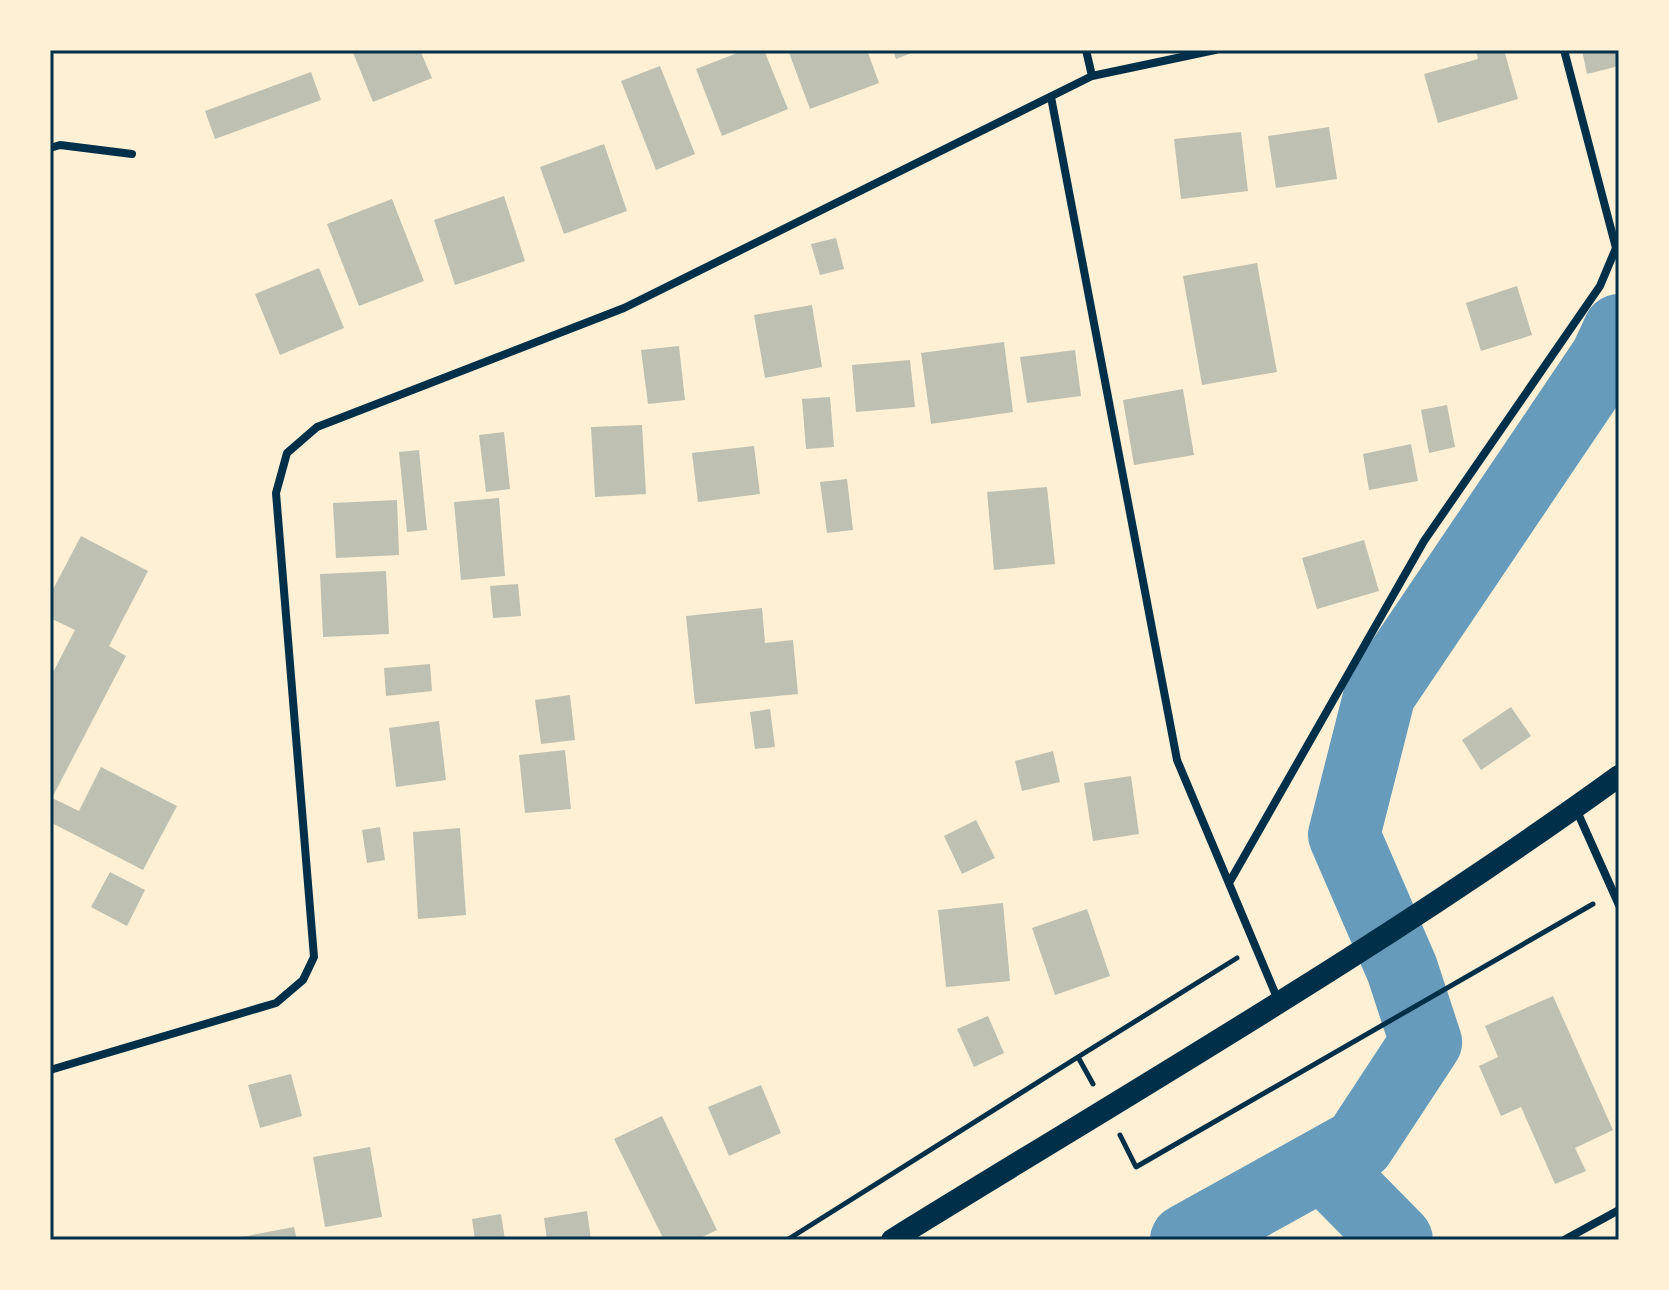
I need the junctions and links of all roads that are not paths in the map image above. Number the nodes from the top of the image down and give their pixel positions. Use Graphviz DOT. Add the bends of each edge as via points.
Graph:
graph roads {
  1 [pos="1086,50"];
  2 [pos="1215,50"];
  3 [pos="1564,50"];
  4 [pos="1092,76"];
  5 [pos="1051,97"];
  6 [pos="50,148"];
  7 [pos="132,154"];
  8 [pos="1619,776"];
  9 [pos="1575,808"];
  10 [pos="1229,883"];
  11 [pos="1619,905"];
  12 [pos="1278,1001"];
  13 [pos="50,1070"];
  14 [pos="1619,1210"];
  15 [pos="892,1240"];
  16 [pos="1564,1240"];
  1 -- 4 [label="street"];
  2 -- 4 [label="street"];
  3 -- 10 [label="street" via="1616,248 1600,286 1424,541"];
  4 -- 5 [label="street"];
  5 -- 10 [label="street" via="1177,760"];
  5 -- 13 [label="street" via="624,308 317,427 287,453 276,493 314,957 303,980 276,1003"];
  6 -- 7 [label="street"];
  8 -- 9 [label="highway"];
  9 -- 11 [label="street"];
  9 -- 12 [label="highway"];
  10 -- 12 [label="street"];
  12 -- 15 [label="highway"];
  14 -- 16 [label="street"];
}
